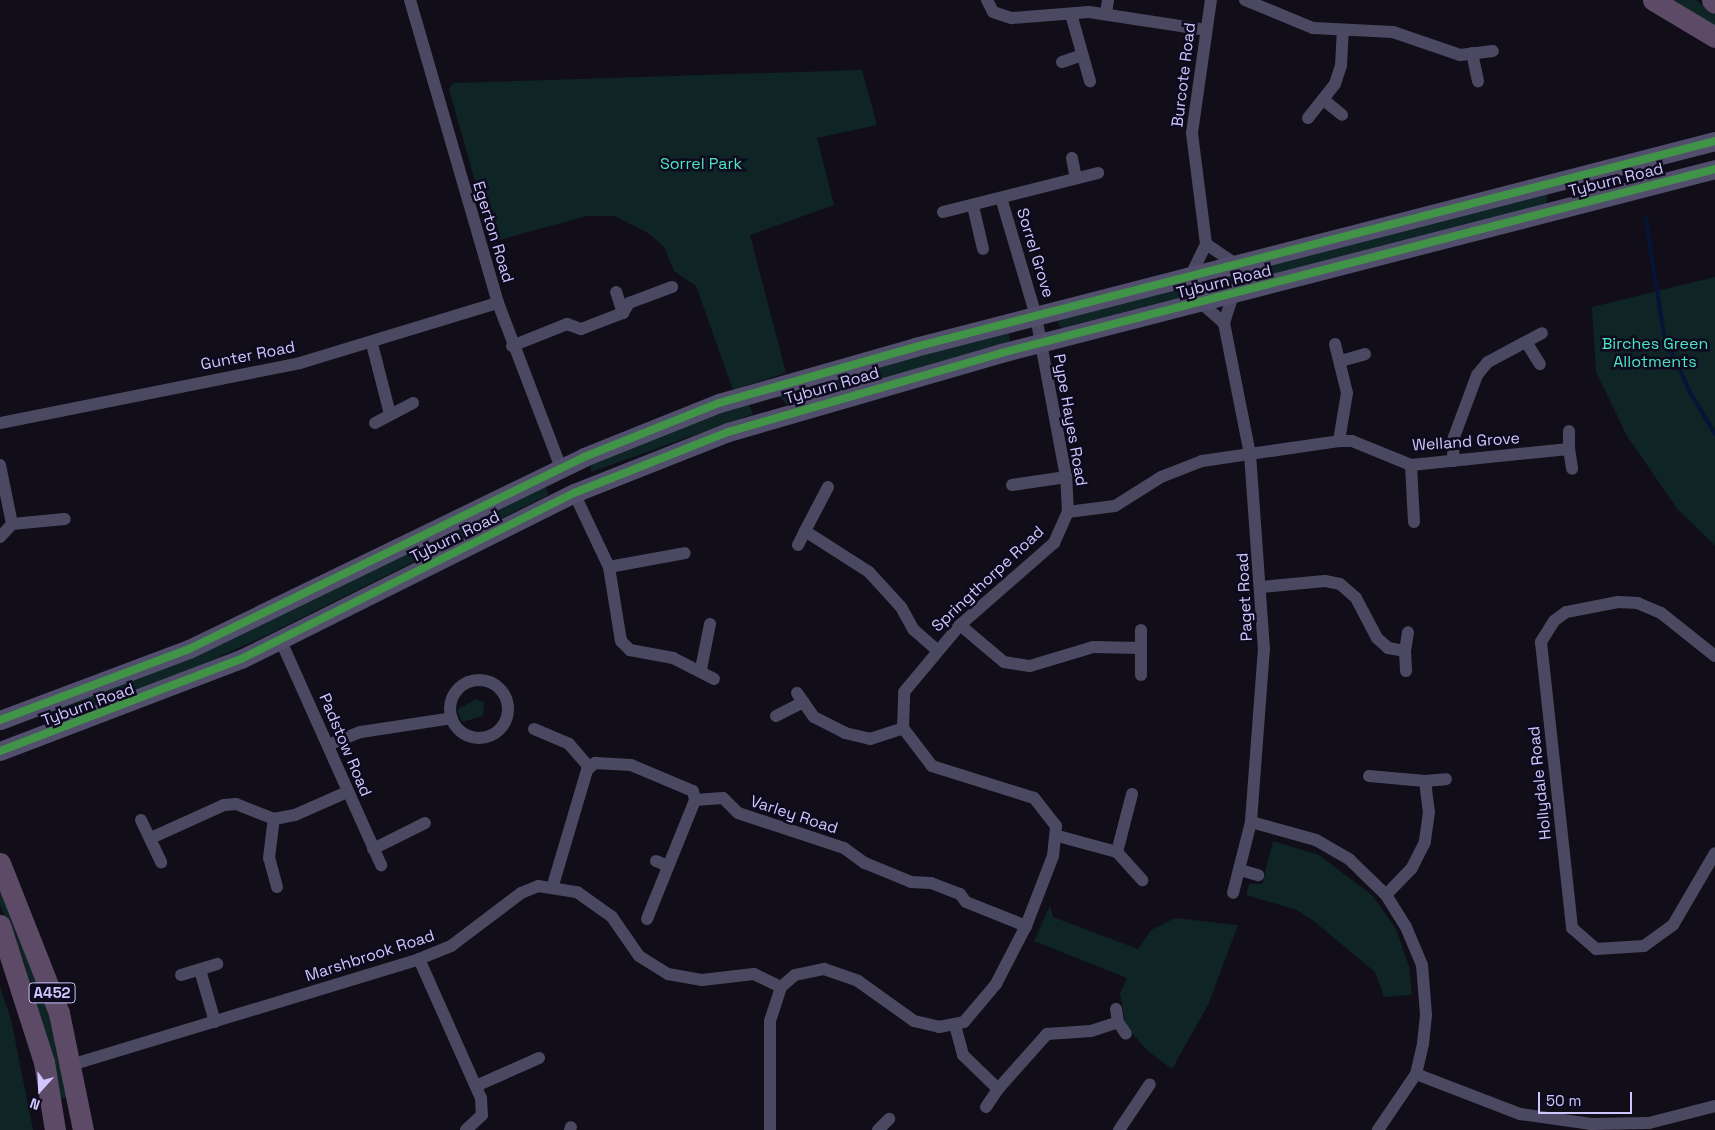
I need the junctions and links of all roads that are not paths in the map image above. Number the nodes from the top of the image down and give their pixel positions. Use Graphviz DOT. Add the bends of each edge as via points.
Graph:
graph roads {
  1 [pos="410,0"];
  2 [pos="987,0"];
  3 [pos="1108,0"];
  4 [pos="1211,0"];
  5 [pos="1244,0"];
  6 [pos="1653,0"];
  7 [pos="1712,0"];
  8 [pos="1715,3"];
  9 [pos="1071,14"];
  10 [pos="1106,14"];
  11 [pos="1206,30"];
  12 [pos="1343,31"];
  13 [pos="1715,37"];
  14 [pos="1493,51"];
  15 [pos="1472,54"];
  16 [pos="1082,56"];
  17 [pos="1062,62"];
  18 [pos="1090,81"];
  19 [pos="1478,81"];
  20 [pos="1325,101"];
  21 [pos="1342,115"];
  22 [pos="1308,118"];
  23 [pos="1715,141"];
  24 [pos="1715,150"];
  25 [pos="1663,153"];
  26 [pos="1072,158"];
  27 [pos="1715,169"];
  28 [pos="1098,173"];
  29 [pos="1076,178"];
  30 [pos="1002,198"];
  31 [pos="973,206"];
  32 [pos="943,212"];
  33 [pos="1206,244"];
  34 [pos="984,248"];
  35 [pos="1236,264"];
  36 [pos="1191,275"];
  37 [pos="672,287"];
  38 [pos="616,292"];
  39 [pos="1233,295"];
  40 [pos="498,303"];
  41 [pos="1201,303"];
  42 [pos="623,313"];
  43 [pos="1036,316"];
  44 [pos="1224,323"];
  45 [pos="1542,333"];
  46 [pos="1526,342"];
  47 [pos="1042,343"];
  48 [pos="372,344"];
  49 [pos="1336,344"];
  50 [pos="512,346"];
  51 [pos="1365,354"];
  52 [pos="1342,361"];
  53 [pos="1540,364"];
  54 [pos="413,403"];
  55 [pos="390,414"];
  56 [pos="0,423"];
  57 [pos="375,423"];
  58 [pos="1569,431"];
  59 [pos="1339,441"];
  60 [pos="1569,450"];
  61 [pos="1250,454"];
  62 [pos="1453,461"];
  63 [pos="0,465"];
  64 [pos="1411,465"];
  65 [pos="561,468"];
  66 [pos="1572,469"];
  67 [pos="1066,477"];
  68 [pos="1012,486"];
  69 [pos="828,487"];
  70 [pos="574,493"];
  71 [pos="1068,512"];
  72 [pos="65,519"];
  73 [pos="1414,522"];
  74 [pos="12,524"];
  75 [pos="805,531"];
  76 [pos="1061,531"];
  77 [pos="0,537"];
  78 [pos="798,545"];
  79 [pos="685,553"];
  80 [pos="609,567"];
  81 [pos="1261,586"];
  82 [pos="710,624"];
  83 [pos="960,625"];
  84 [pos="1141,630"];
  85 [pos="1408,632"];
  86 [pos="280,639"];
  87 [pos="1140,648"];
  88 [pos="937,650"];
  89 [pos="1406,651"];
  90 [pos="1715,656"];
  91 [pos="700,670"];
  92 [pos="1406,670"];
  93 [pos="1141,675"];
  94 [pos="714,679"];
  95 [pos="776,716"];
  96 [pos="452,718"];
  97 [pos="0,720"];
  98 [pos="903,728"];
  99 [pos="534,730"];
  100 [pos="328,745"];
  101 [pos="0,751"];
  102 [pos="590,766"];
  103 [pos="1369,776"];
  104 [pos="1446,779"];
  105 [pos="1425,781"];
  106 [pos="347,792"];
  107 [pos="1132,794"];
  108 [pos="696,800"];
  109 [pos="274,819"];
  110 [pos="141,820"];
  111 [pos="1251,822"];
  112 [pos="426,823"];
  113 [pos="1057,831"];
  114 [pos="151,838"];
  115 [pos="373,848"];
  116 [pos="1117,852"];
  117 [pos="1715,853"];
  118 [pos="161,862"];
  119 [pos="0,863"];
  120 [pos="381,865"];
  121 [pos="1240,870"];
  122 [pos="1258,874"];
  123 [pos="1142,880"];
  124 [pos="553,886"];
  125 [pos="277,887"];
  126 [pos="1233,893"];
  127 [pos="1386,895"];
  128 [pos="647,918"];
  129 [pos="0,924"];
  130 [pos="1026,926"];
  131 [pos="420,959"];
  132 [pos="217,964"];
  133 [pos="200,970"];
  134 [pos="181,975"];
  135 [pos="781,987"];
  136 [pos="1116,1009"];
  137 [pos="215,1022"];
  138 [pos="1118,1022"];
  139 [pos="955,1025"];
  140 [pos="1126,1034"];
  141 [pos="539,1058"];
  142 [pos="71,1065"];
  143 [pos="1416,1074"];
  144 [pos="1150,1084"];
  145 [pos="476,1086"];
  146 [pos="998,1090"];
  147 [pos="1715,1106"];
  148 [pos="986,1107"];
  149 [pos="889,1120"];
  150 [pos="1636,1127"];
  151 [pos="55,1130"];
  152 [pos="83,1130"];
  153 [pos="466,1130"];
  154 [pos="770,1130"];
  155 [pos="878,1130"];
  156 [pos="1119,1130"];
  157 [pos="1378,1130"];
  1 -- 40 [label="street, Egerton Road"];
  2 -- 9 [label="street" via="993,12 1012,18"];
  3 -- 10 [label="street"];
  4 -- 11 [label="street, Burcote Road"];
  5 -- 12 [label="street" via="1313,28"];
  6 -- 13 [label="highway"];
  7 -- 8 [label="highway"];
  9 -- 10 [label="street"];
  9 -- 16 [label="street"];
  10 -- 11 [label="street"];
  11 -- 33 [label="street, Burcote Road" via="1192,133"];
  12 -- 15 [label="street" via="1393,32 1449,52"];
  12 -- 20 [label="street" via="1341,66"];
  14 -- 15 [label="street"];
  15 -- 19 [label="street"];
  16 -- 17 [label="street"];
  16 -- 18 [label="street"];
  20 -- 21 [label="street"];
  20 -- 22 [label="street"];
  23 -- 25 [label="main road, Tyburn Road"];
  24 -- 25 [label="main road"];
  25 -- 35 [label="main road, Tyburn Road"];
  26 -- 29 [label="street"];
  27 -- 39 [label="main road, Tyburn Road"];
  28 -- 29 [label="street, Sorrel Grove"];
  29 -- 30 [label="street, Sorrel Grove"];
  30 -- 31 [label="street, Sorrel Grove"];
  30 -- 43 [label="street, Sorrel Grove"];
  31 -- 32 [label="street, Sorrel Grove"];
  31 -- 34 [label="street"];
  33 -- 35 [label="street"];
  33 -- 36 [label="street"];
  35 -- 36 [label="main road, Tyburn Road"];
  36 -- 43 [label="main road, Tyburn Road"];
  37 -- 42 [label="street" via="629,303"];
  38 -- 42 [label="street"];
  39 -- 41 [label="main road, Tyburn Road"];
  39 -- 44 [label="street, Paget Road"];
  40 -- 48 [label="street, Gunter Road"];
  40 -- 50 [label="street, Egerton Road"];
  41 -- 44 [label="street"];
  41 -- 47 [label="main road, Tyburn Road"];
  42 -- 50 [label="street" via="581,330 567,324"];
  43 -- 47 [label="street, Sorrel Grove"];
  43 -- 65 [label="main road, Tyburn Road" via="756,391"];
  44 -- 61 [label="street, Paget Road"];
  45 -- 46 [label="street"];
  46 -- 53 [label="street"];
  46 -- 62 [label="street" via="1488,362 1477,375 1457,424"];
  47 -- 67 [label="street, Pype Hayes Road"];
  47 -- 70 [label="main road, Tyburn Road" via="728,432"];
  48 -- 55 [label="street"];
  48 -- 56 [label="street, Gunter Road"];
  49 -- 52 [label="street"];
  50 -- 65 [label="street, Egerton Road"];
  51 -- 52 [label="street"];
  52 -- 59 [label="street" via="1347,393"];
  54 -- 55 [label="street"];
  55 -- 57 [label="street"];
  58 -- 60 [label="street"];
  59 -- 61 [label="street, Welland Grove"];
  59 -- 64 [label="street, Welland Grove" via="1352,441"];
  60 -- 62 [label="street, Welland Grove"];
  60 -- 66 [label="street"];
  61 -- 71 [label="street, Welland Grove" via="1180,469 1115,506"];
  61 -- 81 [label="street, Paget Road"];
  62 -- 64 [label="street, Welland Grove"];
  63 -- 74 [label="street"];
  64 -- 73 [label="street"];
  65 -- 70 [label="main road"];
  65 -- 97 [label="main road, Tyburn Road" via="189,649"];
  67 -- 68 [label="street"];
  67 -- 71 [label="street, Pype Hayes Road"];
  69 -- 75 [label="street"];
  70 -- 80 [label="street"];
  70 -- 86 [label="main road, Tyburn Road"];
  71 -- 76 [label="street, Pype Hayes Road"];
  72 -- 74 [label="street"];
  74 -- 77 [label="street"];
  75 -- 78 [label="street"];
  75 -- 88 [label="street, Springthorpe Road" via="869,572 901,607 914,630"];
  76 -- 83 [label="street, Springthorpe Road"];
  79 -- 80 [label="street"];
  80 -- 91 [label="street" via="621,641 641,655 673,658"];
  81 -- 89 [label="street" via="1325,581 1340,584 1356,598 1377,638 1388,648"];
  81 -- 111 [label="street, Paget Road" via="1262,711"];
  82 -- 91 [label="street"];
  83 -- 87 [label="street" via="1004,662 1030,666 1093,647"];
  83 -- 88 [label="street, Springthorpe Road"];
  84 -- 87 [label="street"];
  85 -- 89 [label="street"];
  86 -- 100 [label="street, Padstow Road"];
  86 -- 101 [label="main road, Tyburn Road" via="153,695"];
  87 -- 93 [label="street"];
  88 -- 98 [label="street, Springthorpe Road" via="904,692"];
  89 -- 92 [label="street"];
  90 -- 117 [label="street, Hollydale Road" via="1661,613 1638,603 1618,602 1566,612 1554,621 1541,642 1572,928 1596,949 1644,946 1673,925"];
  91 -- 94 [label="street"];
  95 -- 98 [label="street" via="800,697 814,717 845,733 870,739"];
  96 -- 96 [label="street" via="456,692 478,680 501,690 508,702 507,718 488,737 472,738"];
  96 -- 100 [label="street" via="361,732"];
  98 -- 113 [label="street" via="932,766 1034,798"];
  99 -- 102 [label="street" via="569,744"];
  100 -- 106 [label="street, Padstow Road"];
  102 -- 108 [label="street" via="631,765 693,791"];
  102 -- 124 [label="street"];
  103 -- 105 [label="street"];
  104 -- 105 [label="street"];
  105 -- 127 [label="street" via="1429,812 1425,842 1411,869"];
  106 -- 109 [label="street" via="295,815"];
  106 -- 115 [label="street, Padstow Road"];
  107 -- 116 [label="street"];
  108 -- 128 [label="street" via="662,863"];
  108 -- 130 [label="street, Varley Road" via="723,798 738,813 844,848 865,863 911,882 931,882 960,894 966,902"];
  109 -- 114 [label="street" via="236,804 224,805"];
  109 -- 125 [label="street" via="269,858"];
  110 -- 114 [label="street"];
  111 -- 121 [label="street, Paget Road"];
  111 -- 127 [label="street" via="1335,850"];
  112 -- 115 [label="street"];
  113 -- 116 [label="street"];
  113 -- 130 [label="street"];
  114 -- 118 [label="street"];
  115 -- 120 [label="street, Padstow Road"];
  116 -- 123 [label="street"];
  119 -- 142 [label="highway, A452" via="45,969"];
  121 -- 122 [label="street"];
  121 -- 126 [label="street, Paget Road"];
  124 -- 131 [label="street, Marshbrook Road" via="521,893 451,946"];
  124 -- 135 [label="street, Marshbrook Road" via="577,892 612,917 639,956 668,974 702,980 754,974"];
  127 -- 143 [label="street" via="1422,965 1426,1015"];
  129 -- 151 [label="highway, A452" via="44,1062"];
  130 -- 139 [label="street" via="985,1002 974,1016"];
  131 -- 137 [label="street, Marshbrook Road"];
  131 -- 145 [label="street"];
  132 -- 133 [label="street"];
  133 -- 134 [label="street"];
  133 -- 137 [label="street"];
  135 -- 139 [label="street" via="795,975 824,969 858,981 914,1021 939,1027"];
  135 -- 154 [label="street" via="770,1021"];
  136 -- 138 [label="street"];
  137 -- 142 [label="street, Marshbrook Road"];
  138 -- 140 [label="street"];
  138 -- 146 [label="street" via="1091,1031 1047,1034"];
  139 -- 146 [label="street" via="963,1055"];
  141 -- 145 [label="street"];
  142 -- 152 [label="highway, A452"];
  143 -- 150 [label="street" via="1527,1115"];
  143 -- 157 [label="street"];
  144 -- 156 [label="street"];
  145 -- 153 [label="street" via="482,1115"];
  146 -- 148 [label="street"];
  147 -- 150 [label="street"];
  149 -- 155 [label="street"];
}
